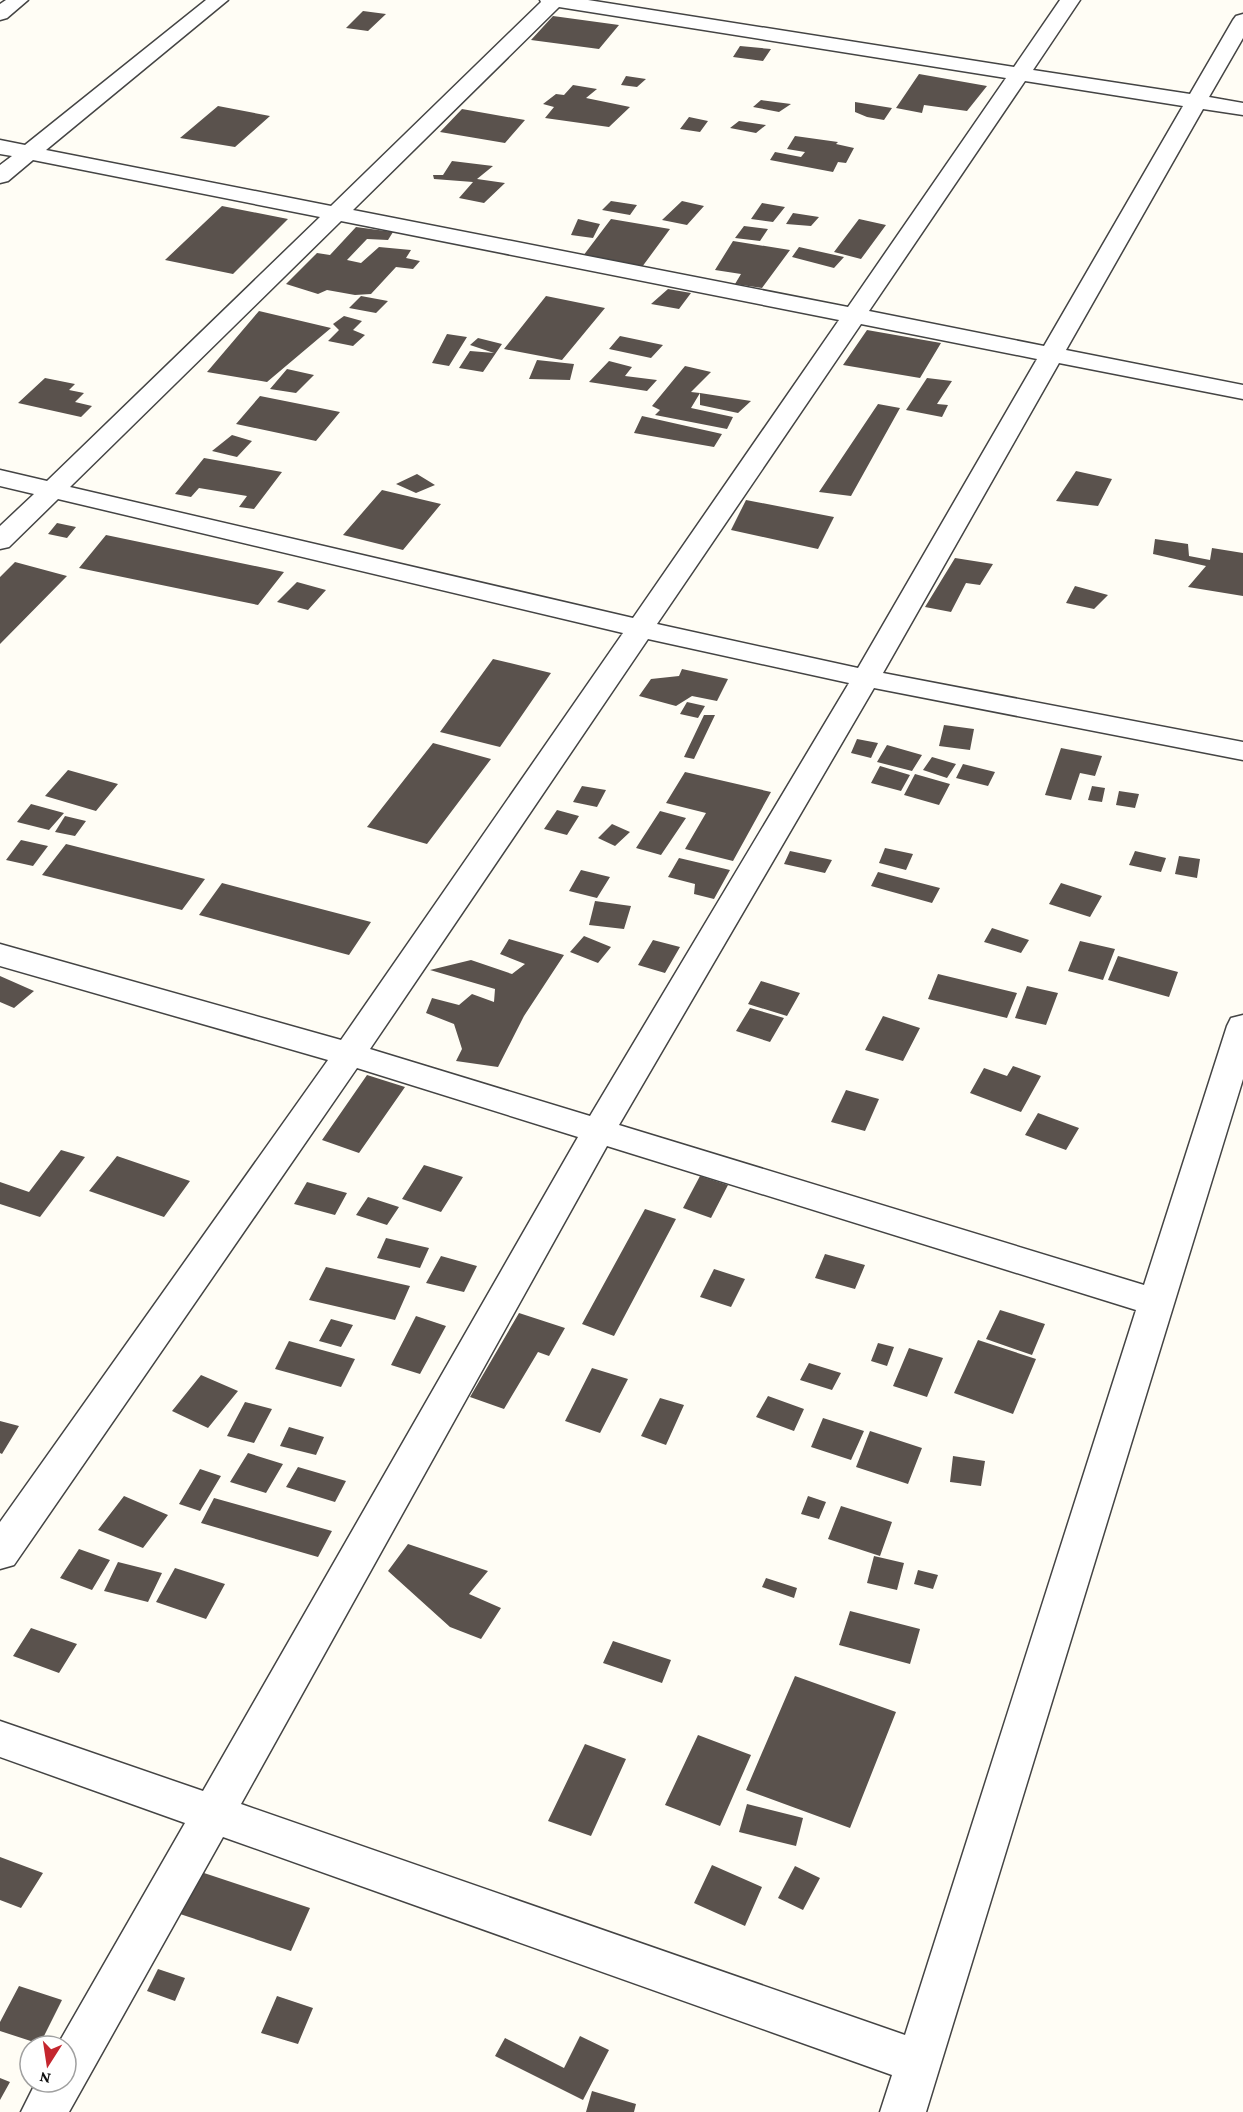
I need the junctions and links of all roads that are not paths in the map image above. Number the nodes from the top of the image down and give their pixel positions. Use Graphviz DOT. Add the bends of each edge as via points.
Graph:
graph roads {
  1 [pos="18,0"];
  2 [pos="218,0"];
  3 [pos="553,0"];
  4 [pos="1070,0"];
  5 [pos="0,14"];
  6 [pos="1243,20"];
  7 [pos="1021,73"];
  8 [pos="1197,101"];
  9 [pos="1243,109"];
  10 [pos="0,147"];
  11 [pos="29,153"];
  12 [pos="0,176"];
  13 [pos="335,213"];
  14 [pos="852,317"];
  15 [pos="1051,355"];
  16 [pos="1243,392"];
  17 [pos="0,478"];
  18 [pos="51,490"];
  19 [pos="0,541"];
  20 [pos="642,629"];
  21 [pos="866,678"];
  22 [pos="1243,751"];
  23 [pos="0,955"];
  24 [pos="1243,1026"];
  25 [pos="349,1054"];
  26 [pos="599,1131"];
  27 [pos="1157,1303"];
  28 [pos="0,1553"];
  29 [pos="0,1739"];
  30 [pos="214,1815"];
  31 [pos="78,2053"];
  32 [pos="919,2062"];
  33 [pos="54,2094"];
  34 [pos="44,2112"];
  35 [pos="903,2112"];
  1 -- 5 [label="street"];
  2 -- 11 [label="street"];
  3 -- 7 [label="street"];
  3 -- 13 [label="street"];
  4 -- 7 [label="street"];
  6 -- 8 [label="street"];
  7 -- 8 [label="street"];
  7 -- 14 [label="street"];
  8 -- 9 [label="street"];
  8 -- 15 [label="street"];
  10 -- 11 [label="street"];
  11 -- 12 [label="street"];
  11 -- 13 [label="street"];
  13 -- 14 [label="street"];
  13 -- 18 [label="street"];
  14 -- 15 [label="street"];
  14 -- 20 [label="street"];
  15 -- 16 [label="street"];
  15 -- 21 [label="street"];
  17 -- 18 [label="street"];
  18 -- 19 [label="street"];
  18 -- 20 [label="street"];
  20 -- 21 [label="street"];
  20 -- 25 [label="street"];
  21 -- 22 [label="street"];
  21 -- 26 [label="street"];
  23 -- 25 [label="street"];
  24 -- 27 [label="street"];
  25 -- 26 [label="street"];
  25 -- 28 [label="street"];
  26 -- 27 [label="street"];
  26 -- 30 [label="street"];
  27 -- 32 [label="street"];
  29 -- 30 [label="street"];
  30 -- 31 [label="street"];
  30 -- 32 [label="street"];
  32 -- 35 [label="street"];
  33 -- 34 [label="street"];
}
